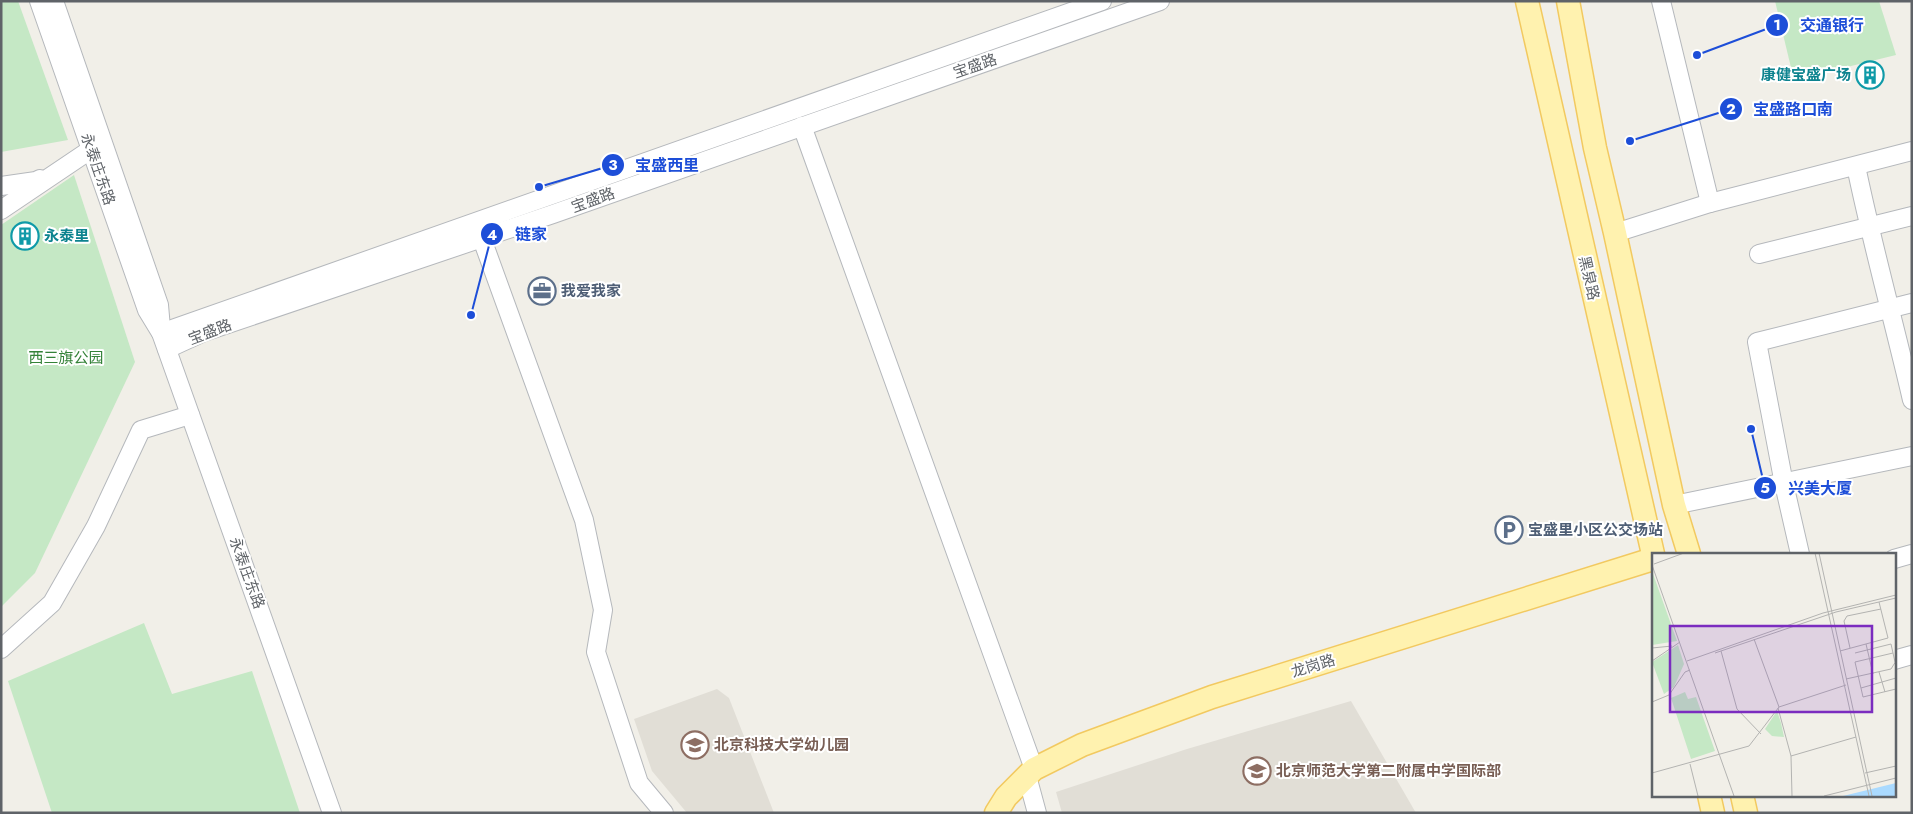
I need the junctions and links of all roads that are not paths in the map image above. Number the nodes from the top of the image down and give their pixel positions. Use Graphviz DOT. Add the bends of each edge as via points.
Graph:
graph roads {
  1 [pos="40,1"];
  2 [pos="54,1"];
  3 [pos="1102,1"];
  4 [pos="1160,1"];
  5 [pos="1527,1"];
  6 [pos="1568,1"];
  7 [pos="1661,1"];
  8 [pos="802,126"];
  9 [pos="1912,151"];
  10 [pos="1856,166"];
  11 [pos="1,186"];
  12 [pos="1710,203"];
  13 [pos="1,210"];
  14 [pos="1912,216"];
  15 [pos="1866,227"];
  16 [pos="1615,233"];
  17 [pos="482,239"];
  18 [pos="1759,254"];
  19 [pos="1912,303"];
  20 [pos="1890,308"];
  21 [pos="164,341"];
  22 [pos="1912,400"];
  23 [pos="190,415"];
  24 [pos="1912,456"];
  25 [pos="1784,484"];
  26 [pos="1674,505"];
  27 [pos="1653,553"];
  28 [pos="1683,553"];
  29 [pos="1800,553"];
  30 [pos="1912,554"];
  31 [pos="1896,558"];
  32 [pos="1652,559"];
  33 [pos="1,648"];
  34 [pos="1912,655"];
  35 [pos="1896,659"];
  36 [pos="1030,773"];
  37 [pos="1709,796"];
  38 [pos="1742,796"];
  39 [pos="332,813"];
  40 [pos="664,813"];
  41 [pos="996,813"];
  42 [pos="1037,813"];
  43 [pos="1713,813"];
  44 [pos="1746,813"];
  1 -- 21 [label="street, 永泰庄东路" via="147,310"];
  2 -- 21 [label="street, 永泰庄东路" via="159,305"];
  3 -- 21 [label="street, 宝盛路"];
  4 -- 8 [label="street, 宝盛路"];
  5 -- 27 [label="main road, 黑泉路"];
  6 -- 16 [label="main road" via="1595,148"];
  7 -- 12 [label="street"];
  8 -- 17 [label="street, 宝盛路"];
  8 -- 36 [label="street"];
  9 -- 10 [label="street"];
  10 -- 12 [label="street"];
  10 -- 15 [label="street"];
  11 -- 13 [label="street" via="36,181 96,146"];
  12 -- 16 [label="street"];
  14 -- 15 [label="street"];
  15 -- 18 [label="street"];
  15 -- 20 [label="street"];
  16 -- 26 [label="main road"];
  17 -- 21 [label="street, 宝盛路" via="204,332"];
  17 -- 40 [label="street" via="584,520 603,610 596,652 639,783"];
  19 -- 20 [label="street"];
  20 -- 22 [label="street"];
  20 -- 25 [label="street" via="1757,342"];
  21 -- 23 [label="street, 永泰庄东路"];
  23 -- 33 [label="street" via="141,430 96,526 52,604"];
  23 -- 39 [label="street, 永泰庄东路"];
  24 -- 25 [label="street"];
  25 -- 26 [label="street"];
  25 -- 29 [label="street"];
  26 -- 28 [label="main road"];
  30 -- 31 [label="street"];
  32 -- 36 [label="main road, 龙岗路" via="1212,697 1082,744"];
  34 -- 35 [label="street"];
  36 -- 41 [label="main road, 龙岗路" via="1006,797"];
  36 -- 42 [label="street"];
  37 -- 43 [label="main road"];
  38 -- 44 [label="main road"];
}
